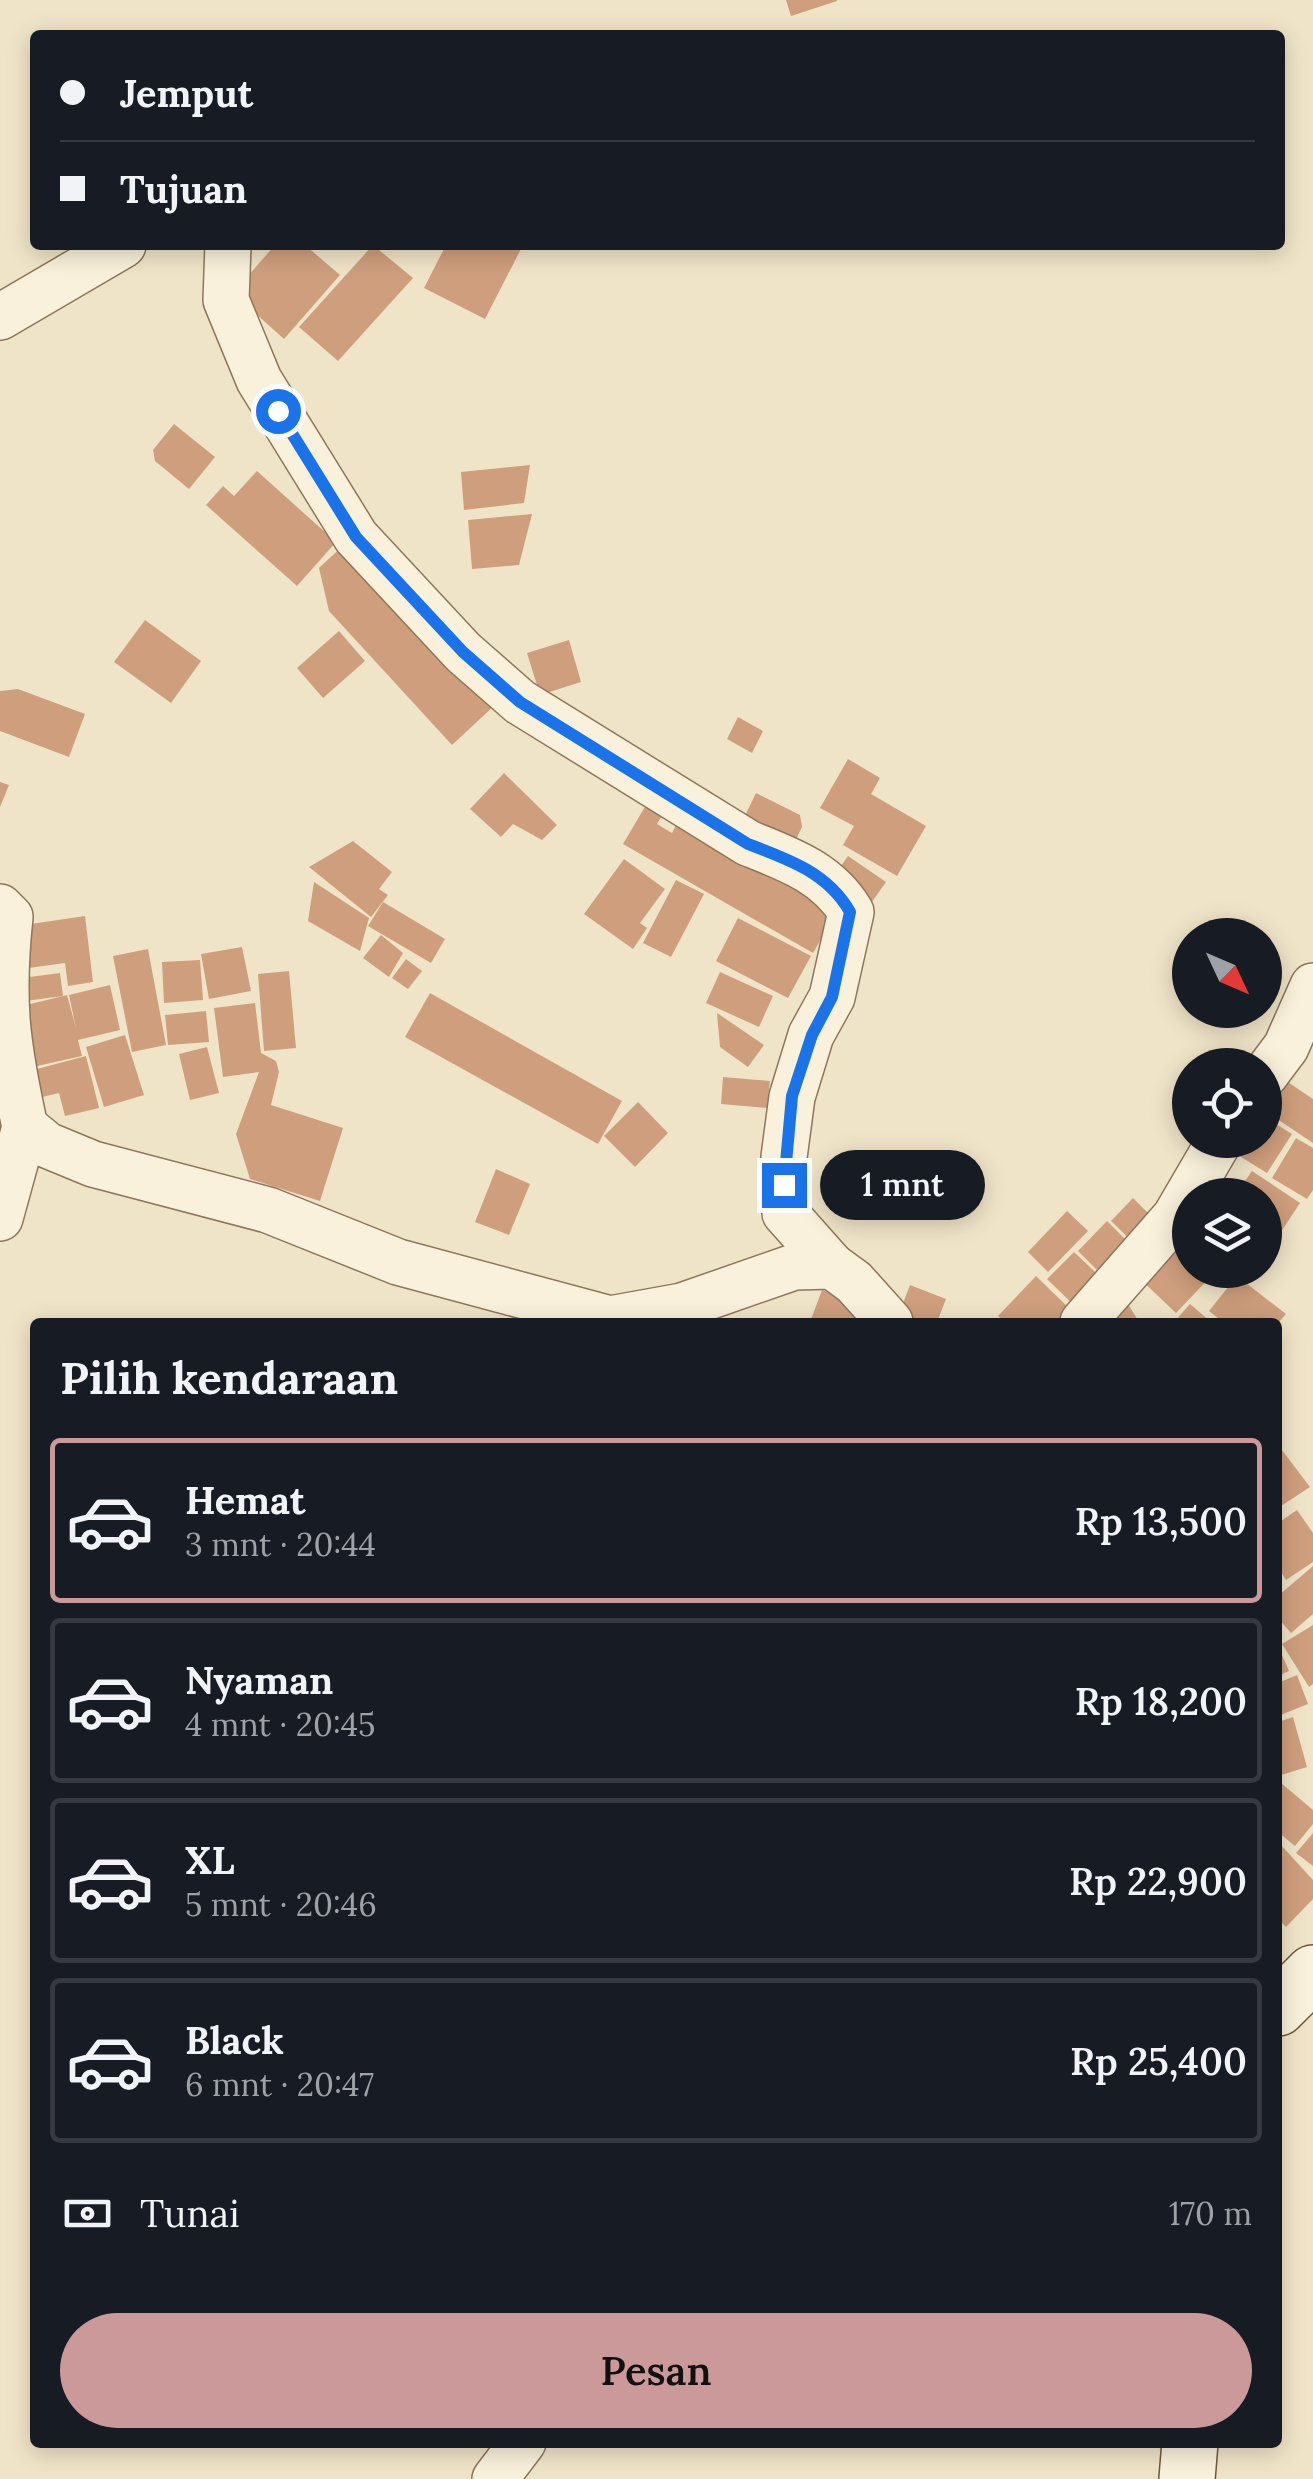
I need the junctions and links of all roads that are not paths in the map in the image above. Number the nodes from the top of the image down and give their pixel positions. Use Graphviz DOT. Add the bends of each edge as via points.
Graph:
graph roads {
  1 [pos="114,250"];
  2 [pos="228,250"];
  3 [pos="0,317"];
  4 [pos="0,907"];
  5 [pos="1313,986"];
  6 [pos="1282,1052"];
  7 [pos="25,1127"];
  8 [pos="1209,1158"];
  9 [pos="0,1218"];
  10 [pos="832,1266"];
  11 [pos="602,1318"];
  12 [pos="619,1318"];
  13 [pos="886,1318"];
  14 [pos="1087,1318"];
  15 [pos="1313,1973"];
  16 [pos="1282,2004"];
  17 [pos="518,2448"];
  18 [pos="1189,2448"];
  19 [pos="495,2479"];
  20 [pos="1186,2479"];
  1 -- 3 [label="street"];
  2 -- 10 [label="street" via="226,300 259,380 356,537 463,652 520,702 748,844 837,888 850,912 832,997 792,1096 784,1157 784,1213"];
  4 -- 7 [label="street" via="10,917 5,1035"];
  5 -- 6 [label="street"];
  7 -- 9 [label="street"];
  7 -- 11 [label="street" via="93,1164 268,1210 398,1262"];
  8 -- 14 [label="street" via="1175,1217"];
  10 -- 12 [label="street" via="794,1266 682,1306"];
  10 -- 13 [label="street"];
  15 -- 16 [label="street"];
  17 -- 19 [label="street"];
  18 -- 20 [label="street"];
}
